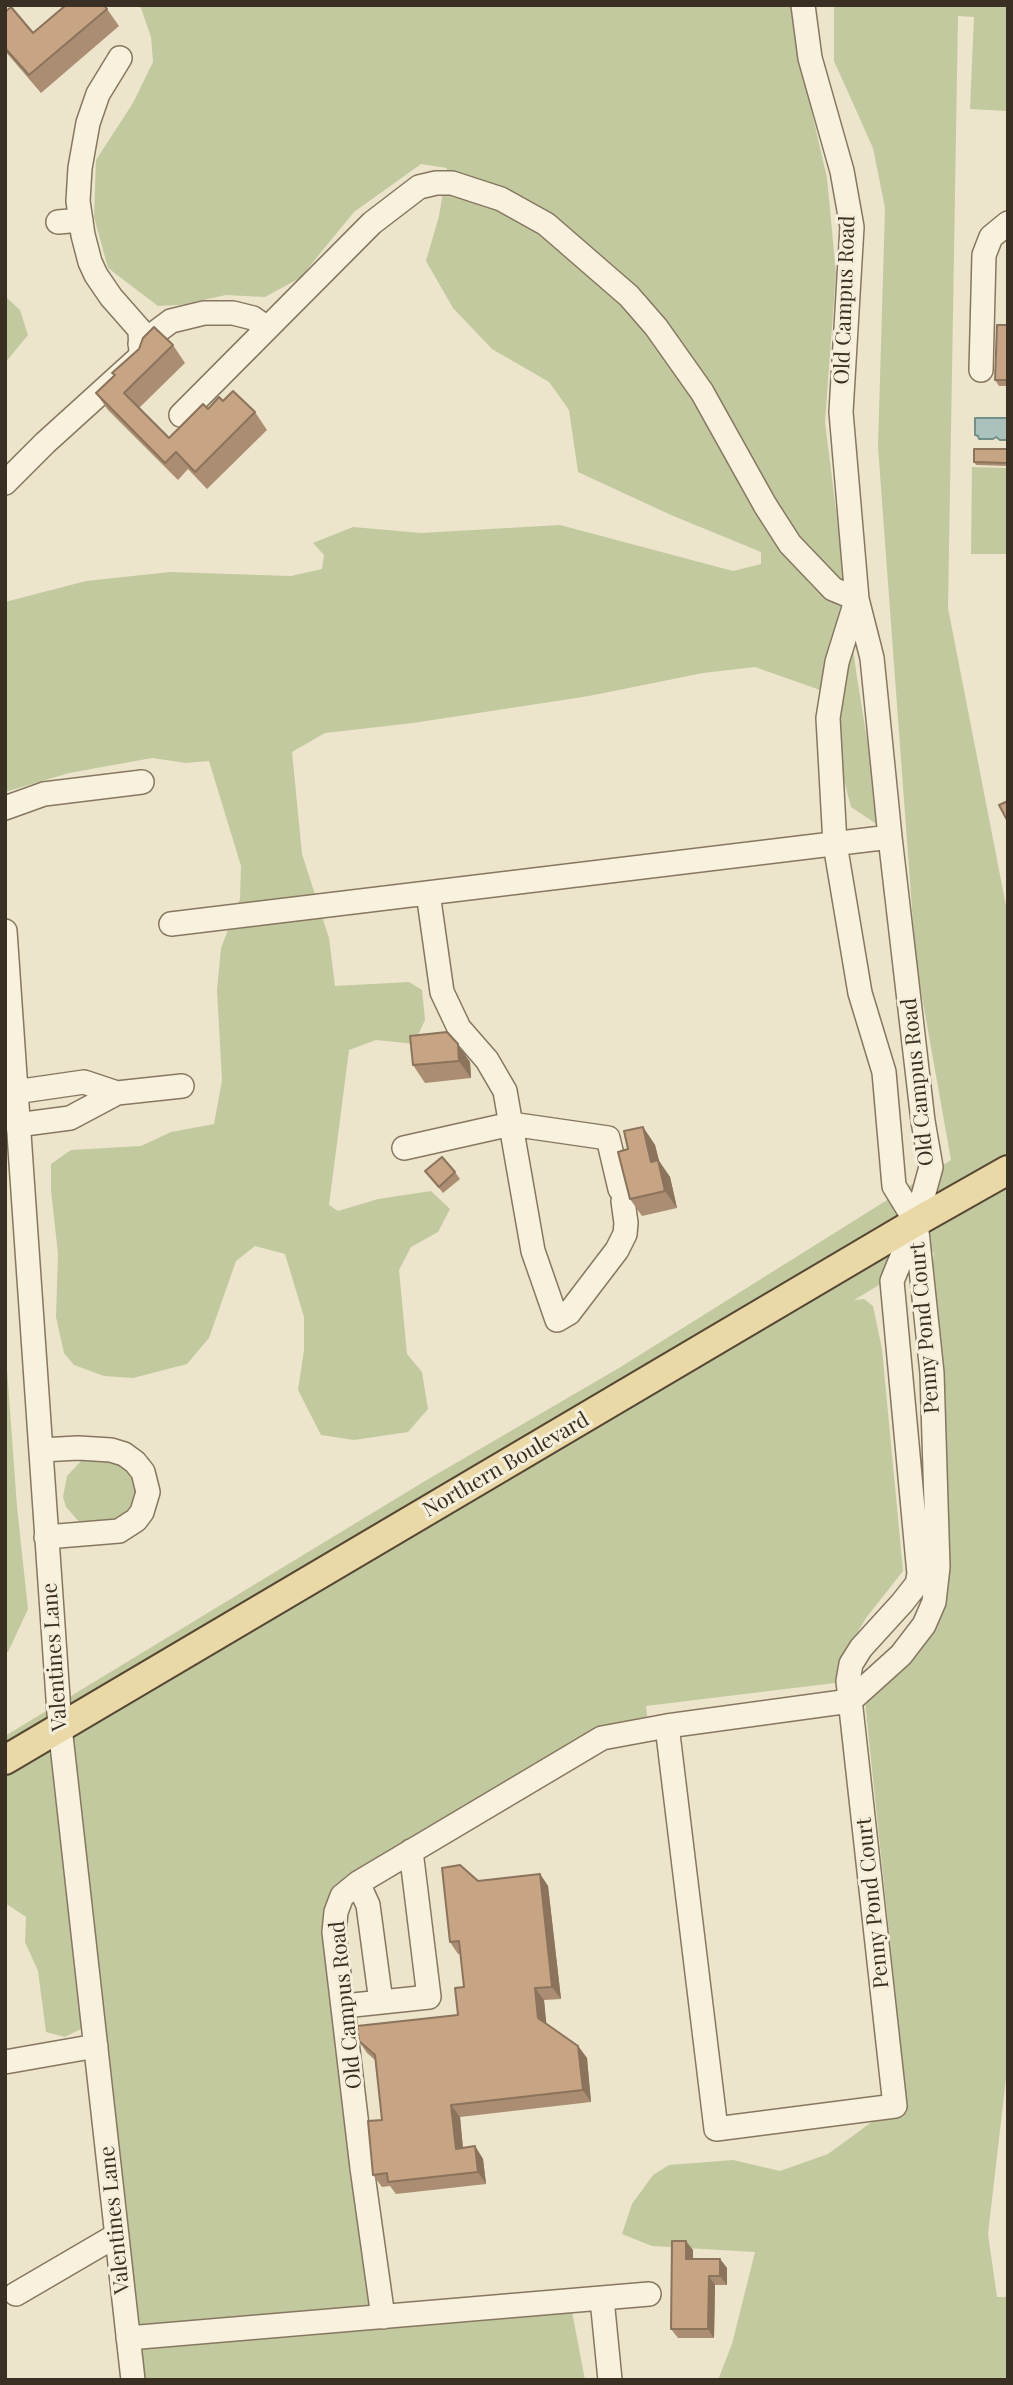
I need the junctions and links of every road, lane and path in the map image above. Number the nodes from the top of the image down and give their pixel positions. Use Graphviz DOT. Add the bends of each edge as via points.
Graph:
graph roads {
  1 [pos="803,5"];
  2 [pos="120,58"];
  3 [pos="1008,223"];
  4 [pos="267,328"];
  5 [pos="140,344"];
  6 [pos="981,370"];
  7 [pos="181,415"];
  8 [pos="5,483"];
  9 [pos="857,599"];
  10 [pos="142,782"];
  11 [pos="5,808"];
  12 [pos="890,837"];
  13 [pos="835,844"];
  14 [pos="428,893"];
  15 [pos="171,925"];
  16 [pos="5,931"];
  17 [pos="182,1086"];
  18 [pos="15,1092"];
  19 [pos="117,1093"];
  20 [pos="511,1124"];
  21 [pos="17,1125"];
  22 [pos="631,1133"];
  23 [pos="608,1138"];
  24 [pos="404,1148"];
  25 [pos="1008,1170"];
  26 [pos="916,1222"];
  27 [pos="41,1450"];
  28 [pos="46,1538"];
  29 [pos="850,1701"];
  30 [pos="667,1726"];
  31 [pos="60,1727"];
  32 [pos="7,1755"];
  33 [pos="411,1851"];
  34 [pos="358,1882"];
  35 [pos="381,2002"];
  36 [pos="344,2006"];
  37 [pos="96,2046"];
  38 [pos="5,2062"];
  39 [pos="117,2235"];
  40 [pos="16,2294"];
  41 [pos="649,2294"];
  42 [pos="602,2298"];
  43 [pos="383,2317"];
  44 [pos="128,2338"];
  45 [pos="133,2380"];
  46 [pos="610,2380"];
  1 -- 9 [label="street, Old Campus Road" via="810,58 842,171 852,227 841,412"];
  2 -- 5 [label="street" via="98,94 88,122 78,201 69,221 96,275 139,330"];
  3 -- 6 [label="street" via="991,237 984,255"];
  4 -- 5 [label="street" via="233,313 204,313 171,321"];
  4 -- 7 [label="street"];
  4 -- 9 [label="street" via="372,223 419,187 452,183 501,199 546,224 656,327 702,392 790,544 833,589"];
  5 -- 8 [label="street" via="141,356"];
  9 -- 12 [label="street, Old Campus Road" via="872,658"];
  9 -- 13 [label="street, Old Campus Road" via="837,662 828,718"];
  10 -- 11 [label="street" via="44,794"];
  12 -- 13 [label="street"];
  12 -- 26 [label="street, Old Campus Road" via="931,1167"];
  13 -- 14 [label="street"];
  13 -- 26 [label="street, Old Campus Road" via="860,993 884,1072 894,1186"];
  14 -- 15 [label="street"];
  14 -- 20 [label="street" via="442,992 459,1028 487,1060 505,1091"];
  16 -- 18 [label="street, Valentines Lane"];
  17 -- 19 [label="street"];
  18 -- 19 [label="street" via="84,1082"];
  18 -- 21 [label="street, Valentines Lane"];
  19 -- 21 [label="street" via="70,1118"];
  20 -- 23 [label="street"];
  20 -- 23 [label="street" via="533,1251 556,1320 569,1313 625,1234 622,1195"];
  20 -- 24 [label="street"];
  21 -- 27 [label="street, Valentines Lane"];
  22 -- 23 [label="street"];
  25 -- 26 [label="main road, Northern Boulevard"];
  26 -- 29 [label="street, Penny Pond Court" via="892,1281 919,1574 917,1584 851,1664"];
  26 -- 29 [label="street, Penny Pond Court" via="932,1373 938,1567 934,1602 924,1625 901,1655"];
  26 -- 31 [label="main road, Northern Boulevard"];
  27 -- 28 [label="street, Valentines Lane"];
  27 -- 28 [label="street" via="78,1448 124,1454 143,1472 148,1492 142,1512 128,1527"];
  28 -- 31 [label="street, Valentines Lane"];
  29 -- 30 [label="street, Old Campus Road"];
  29 -- 30 [label="street, Penny Pond Court" via="895,2106 716,2129"];
  30 -- 33 [label="street, Old Campus Road" via="590,1744"];
  31 -- 32 [label="main road, Northern Boulevard"];
  31 -- 37 [label="street, Valentines Lane"];
  33 -- 34 [label="street, Old Campus Road"];
  33 -- 35 [label="street" via="429,1997"];
  34 -- 35 [label="street" via="368,1905"];
  34 -- 36 [label="street, Old Campus Road" via="342,1896 334,1921"];
  35 -- 36 [label="street"];
  36 -- 43 [label="street, Old Campus Road"];
  37 -- 38 [label="street"];
  37 -- 39 [label="street, Valentines Lane"];
  39 -- 40 [label="street"];
  39 -- 44 [label="street, Valentines Lane"];
  41 -- 42 [label="street"];
  42 -- 43 [label="street"];
  42 -- 46 [label="street"];
  43 -- 44 [label="street"];
  44 -- 45 [label="street, Valentines Lane"];
}
